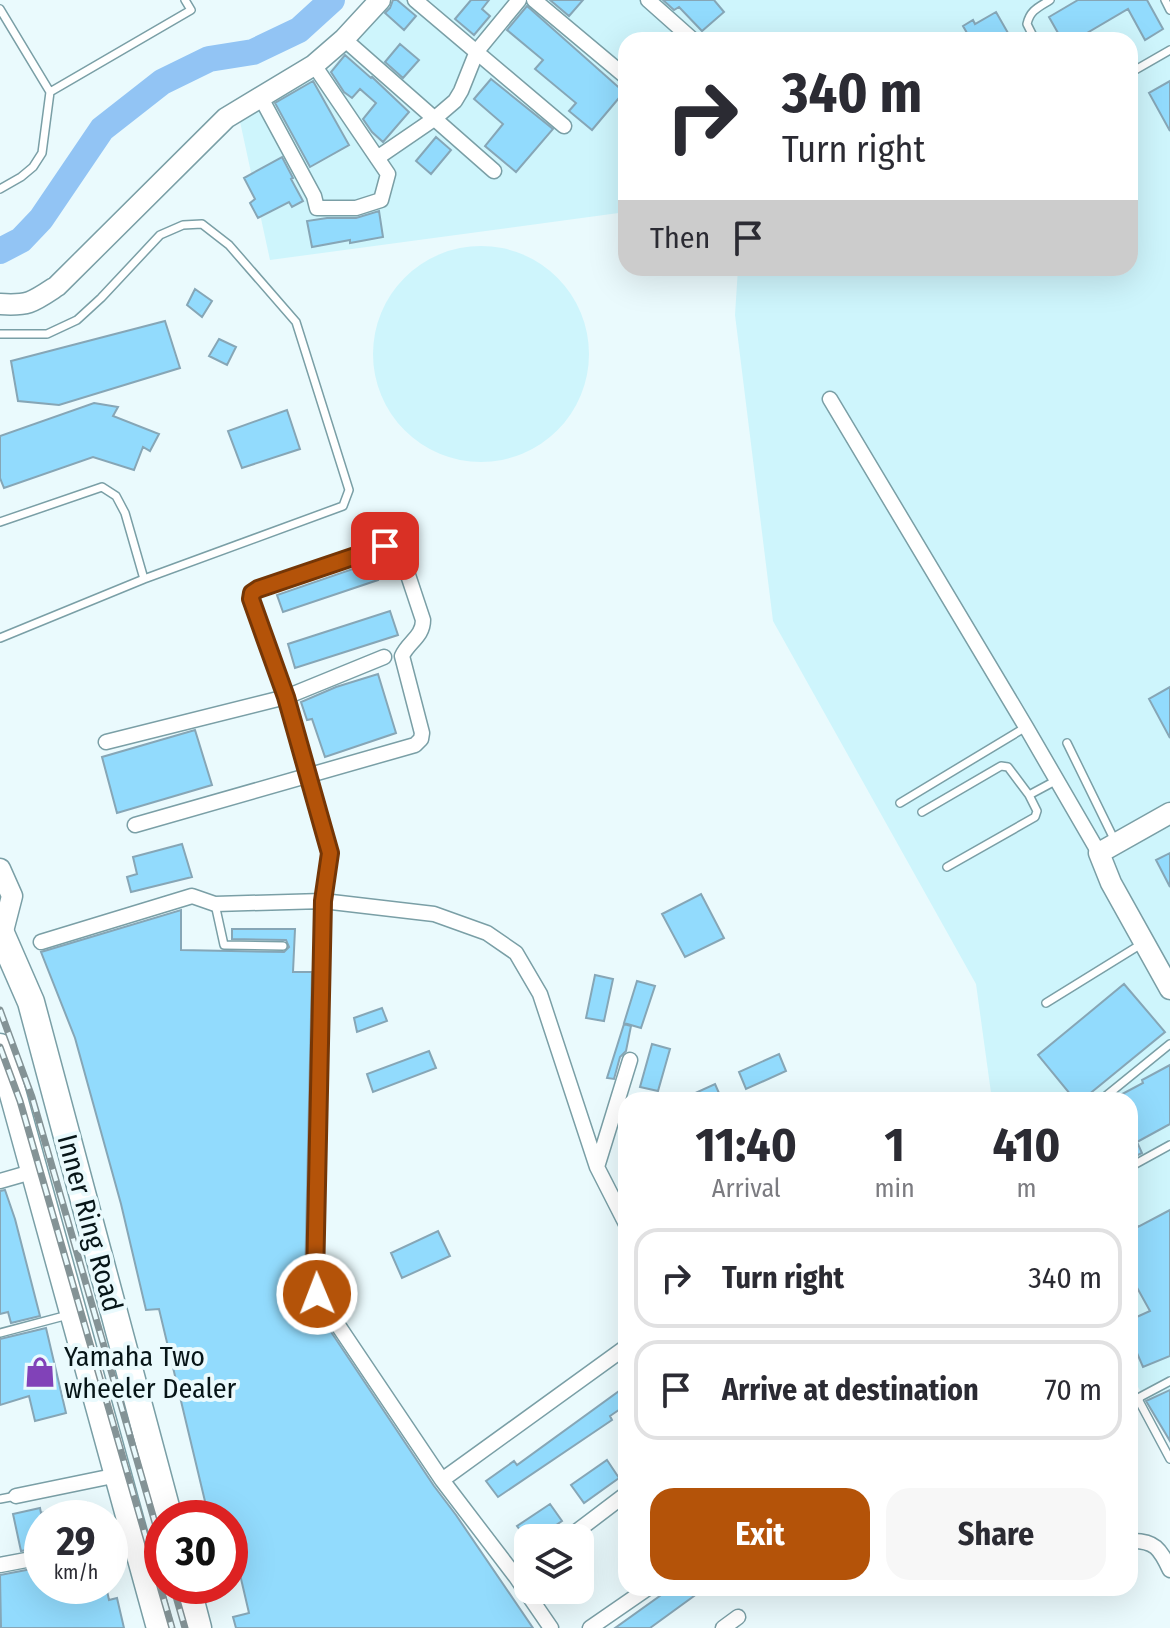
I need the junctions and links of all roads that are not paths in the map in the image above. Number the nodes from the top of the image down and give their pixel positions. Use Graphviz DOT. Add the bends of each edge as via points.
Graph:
graph roads {
  1 [pos="185,0"];
  2 [pos="380,0"];
  3 [pos="415,0"];
  4 [pos="519,0"];
  5 [pos="534,0"];
  6 [pos="648,0"];
  7 [pos="1050,0"];
  8 [pos="1165,0"];
  9 [pos="0,9"];
  10 [pos="1170,10"];
  11 [pos="684,32"];
  12 [pos="1031,32"];
  13 [pos="344,39"];
  14 [pos="1170,50"];
  15 [pos="477,51"];
  16 [pos="314,65"];
  17 [pos="1138,68"];
  18 [pos="618,70"];
  19 [pos="50,92"];
  20 [pos="260,96"];
  21 [pos="434,119"];
  22 [pos="564,126"];
  23 [pos="377,158"];
  24 [pos="494,171"];
  25 [pos="0,189"];
  26 [pos="0,304"];
  27 [pos="0,334"];
  28 [pos="830,399"];
  29 [pos="0,522"];
  30 [pos="144,579"];
  31 [pos="0,638"];
  32 [pos="384,657"];
  33 [pos="286,697"];
  34 [pos="1026,727"];
  35 [pos="106,742"];
  36 [pos="1067,743"];
  37 [pos="309,776"];
  38 [pos="1057,780"];
  39 [pos="1029,795"];
  40 [pos="900,803"];
  41 [pos="922,812"];
  42 [pos="1170,813"];
  43 [pos="135,825"];
  44 [pos="1107,848"];
  45 [pos="947,867"];
  46 [pos="0,869"];
  47 [pos="323,901"];
  48 [pos="215,904"];
  49 [pos="1,933"];
  50 [pos="41,942"];
  51 [pos="1145,942"];
  52 [pos="283,946"];
  53 [pos="1170,965"];
  54 [pos="1170,989"];
  55 [pos="1046,1003"];
  56 [pos="1170,1044"];
  57 [pos="0,1047"];
  58 [pos="630,1060"];
  59 [pos="620,1092"];
  60 [pos="1111,1092"];
  61 [pos="618,1099"];
  62 [pos="1170,1145"];
  63 [pos="1138,1163"];
  64 [pos="597,1167"];
  65 [pos="35,1171"];
  66 [pos="0,1181"];
  67 [pos="618,1208"];
  68 [pos="75,1313"];
  69 [pos="0,1333"];
  70 [pos="618,1353"];
  71 [pos="1170,1381"];
  72 [pos="106,1433"];
  73 [pos="150,1447"];
  74 [pos="1170,1459"];
  75 [pos="442,1480"];
  76 [pos="122,1486"];
  77 [pos="0,1488"];
  78 [pos="161,1488"];
  79 [pos="7,1498"];
  80 [pos="122,1500"];
  81 [pos="164,1500"];
  82 [pos="618,1500"];
  83 [pos="586,1524"];
  84 [pos="1138,1541"];
  85 [pos="128,1555"];
  86 [pos="24,1560"];
  87 [pos="514,1563"];
  88 [pos="0,1565"];
  89 [pos="1170,1570"];
  90 [pos="636,1596"];
  91 [pos="192,1604"];
  92 [pos="539,1604"];
  93 [pos="738,1617"];
  94 [pos="160,1628"];
  95 [pos="198,1628"];
  96 [pos="551,1628"];
  97 [pos="590,1628"];
  98 [pos="723,1628"];
  1 -- 19 [label="lane" via="191,10"];
  2 -- 13 [label="street"];
  3 -- 15 [label="street"];
  4 -- 15 [label="street"];
  5 -- 18 [label="street"];
  6 -- 11 [label="street"];
  7 -- 12 [label="lane" via="1029,15"];
  8 -- 10 [label="lane"];
  9 -- 19 [label="lane"];
  13 -- 16 [label="street"];
  13 -- 21 [label="street"];
  14 -- 17 [label="lane"];
  15 -- 21 [label="street" via="455,101"];
  15 -- 22 [label="street"];
  16 -- 20 [label="street"];
  16 -- 23 [label="street"];
  19 -- 25 [label="lane" via="42,153 33,167"];
  20 -- 23 [label="street" via="317,208 356,208 381,200 388,174"];
  20 -- 26 [label="street" via="226,118 57,286 22,305"];
  21 -- 23 [label="street"];
  21 -- 24 [label="street"];
  27 -- 30 [label="lane" via="47,334 77,320 160,235 202,224 229,245 296,322 349,490 343,506"];
  28 -- 34 [label="street"];
  29 -- 30 [label="lane" via="102,487 116,496 125,513"];
  30 -- 31 [label="lane"];
  32 -- 33 [label="street"];
  33 -- 35 [label="street"];
  33 -- 37 [label="street"];
  33 -- 37 [label="street" via="252,593 394,545 423,620 420,635 402,656 421,739"];
  34 -- 38 [label="street"];
  34 -- 40 [label="lane"];
  36 -- 44 [label="lane"];
  37 -- 43 [label="street"];
  37 -- 47 [label="street" via="330,853"];
  38 -- 39 [label="lane"];
  38 -- 44 [label="street"];
  39 -- 41 [label="lane" via="1008,767 1001,766"];
  39 -- 45 [label="lane" via="1035,817"];
  42 -- 44 [label="street"];
  44 -- 51 [label="street" via="1111,883"];
  44 -- 53 [label="street"];
  46 -- 49 [label="street" via="12,896"];
  47 -- 48 [label="street"];
  47 -- 64 [label="street" via="434,914 487,933 516,953 540,994"];
  47 -- 75 [label="street" via="317,1294"];
  48 -- 50 [label="street" via="192,896"];
  48 -- 52 [label="lane" via="224,945"];
  49 -- 73 [label="highway, Inner Ring Road" via="31,1002"];
  51 -- 54 [label="street"];
  51 -- 55 [label="lane"];
  56 -- 60 [label="lane"];
  57 -- 65 [label="highway, Inner Ring Road"];
  58 -- 59 [label="street"];
  61 -- 64 [label="street"];
  62 -- 63 [label="lane"];
  64 -- 67 [label="street"];
  65 -- 66 [label="street"];
  65 -- 68 [label="highway, Inner Ring Road"];
  68 -- 69 [label="lane"];
  68 -- 72 [label="highway, Inner Ring Road"];
  70 -- 75 [label="street"];
  71 -- 74 [label="lane" via="1139,1401"];
  72 -- 73 [label="highway" via="114,1437 128,1466 137,1465"];
  72 -- 76 [label="highway, Inner Ring Road"];
  73 -- 78 [label="highway, Inner Ring Road"];
  75 -- 87 [label="street"];
  76 -- 78 [label="highway"];
  76 -- 79 [label="street"];
  76 -- 80 [label="highway, Inner Ring Road"];
  77 -- 79 [label="lane"];
  78 -- 81 [label="highway, Inner Ring Road"];
  82 -- 83 [label="street"];
  84 -- 89 [label="street" via="1159,1549"];
  85 -- 94 [label="highway, Inner Ring Road"];
  86 -- 88 [label="street"];
  90 -- 97 [label="street"];
  91 -- 95 [label="highway"];
  92 -- 96 [label="street"];
  93 -- 98 [label="street"];
}
